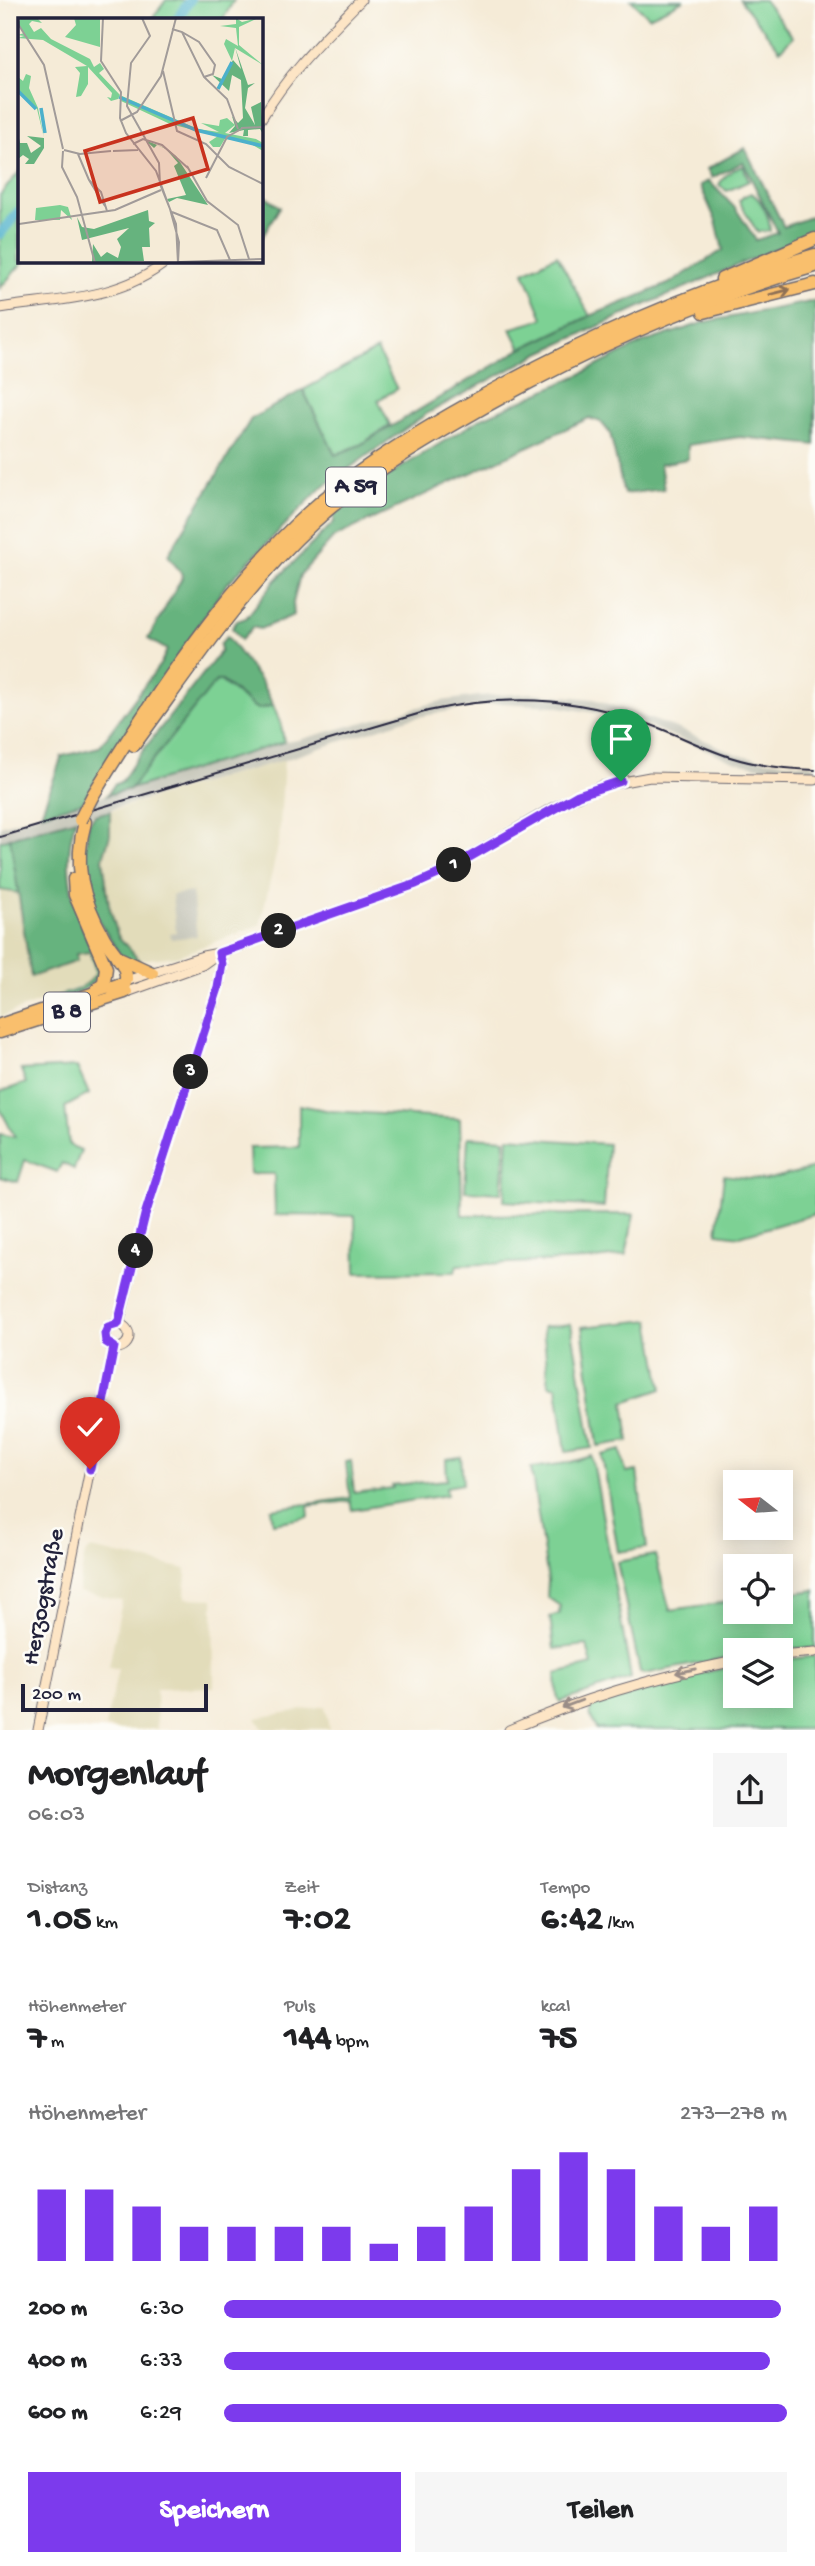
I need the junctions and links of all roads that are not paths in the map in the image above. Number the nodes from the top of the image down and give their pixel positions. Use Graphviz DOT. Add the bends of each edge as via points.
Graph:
graph roads {
  1 [pos="361,0"];
  2 [pos="262,117"];
  3 [pos="815,239"];
  4 [pos="815,255"];
  5 [pos="166,262"];
  6 [pos="815,266"];
  7 [pos="815,284"];
  8 [pos="672,306"];
  9 [pos="0,307"];
  10 [pos="666,320"];
  11 [pos="226,612"];
  12 [pos="815,780"];
  13 [pos="83,821"];
  14 [pos="73,871"];
  15 [pos="219,953"];
  16 [pos="117,957"];
  17 [pos="152,973"];
  18 [pos="122,987"];
  19 [pos="95,992"];
  20 [pos="0,1024"];
  21 [pos="0,1033"];
  22 [pos="118,1324"];
  23 [pos="114,1347"];
  24 [pos="815,1652"];
  25 [pos="793,1654"];
  26 [pos="723,1663"];
  27 [pos="38,1730"];
  28 [pos="509,1730"];
  1 -- 2 [label="street" via="298,64"];
  3 -- 8 [label="highway" via="707,285"];
  4 -- 8 [label="highway, A 59"];
  5 -- 9 [label="street" via="122,288"];
  6 -- 10 [label="highway, A 59"];
  10 -- 7 [label="highway, one-way"];
  8 -- 11 [label="highway, A 59" via="516,378 386,453 307,514 267,554"];
  10 -- 11 [label="highway, A 59" via="510,393 381,469 313,522"];
  11 -- 13 [label="highway, A 59" via="95,796"];
  12 -- 15 [label="street" via="650,778 601,786 416,884"];
  13 -- 14 [label="highway, A 59" via="73,847"];
  13 -- 16 [label="highway, A 59" via="78,860 82,888 97,926"];
  14 -- 18 [label="highway" via="80,897"];
  14 -- 19 [label="highway" via="75,895 106,968 104,982"];
  15 -- 17 [label="street"];
  15 -- 18 [label="street" via="202,965"];
  15 -- 22 [label="street" via="218,988 145,1215"];
  16 -- 17 [label="highway"];
  16 -- 18 [label="highway" via="124,967"];
  17 -- 18 [label="street"];
  18 -- 19 [label="main road, B 8"];
  18 -- 21 [label="main road, B 8"];
  19 -- 20 [label="main road, B 8"];
  22 -- 23 [label="street" via="108,1327 105,1334 106,1342"];
  22 -- 23 [label="street" via="127,1330 128,1338 121,1347"];
  23 -- 27 [label="street, Herzogstraße"];
  24 -- 25 [label="street"];
  26 -- 28 [label="street, one-way" via="671,1673 584,1699"];
}
